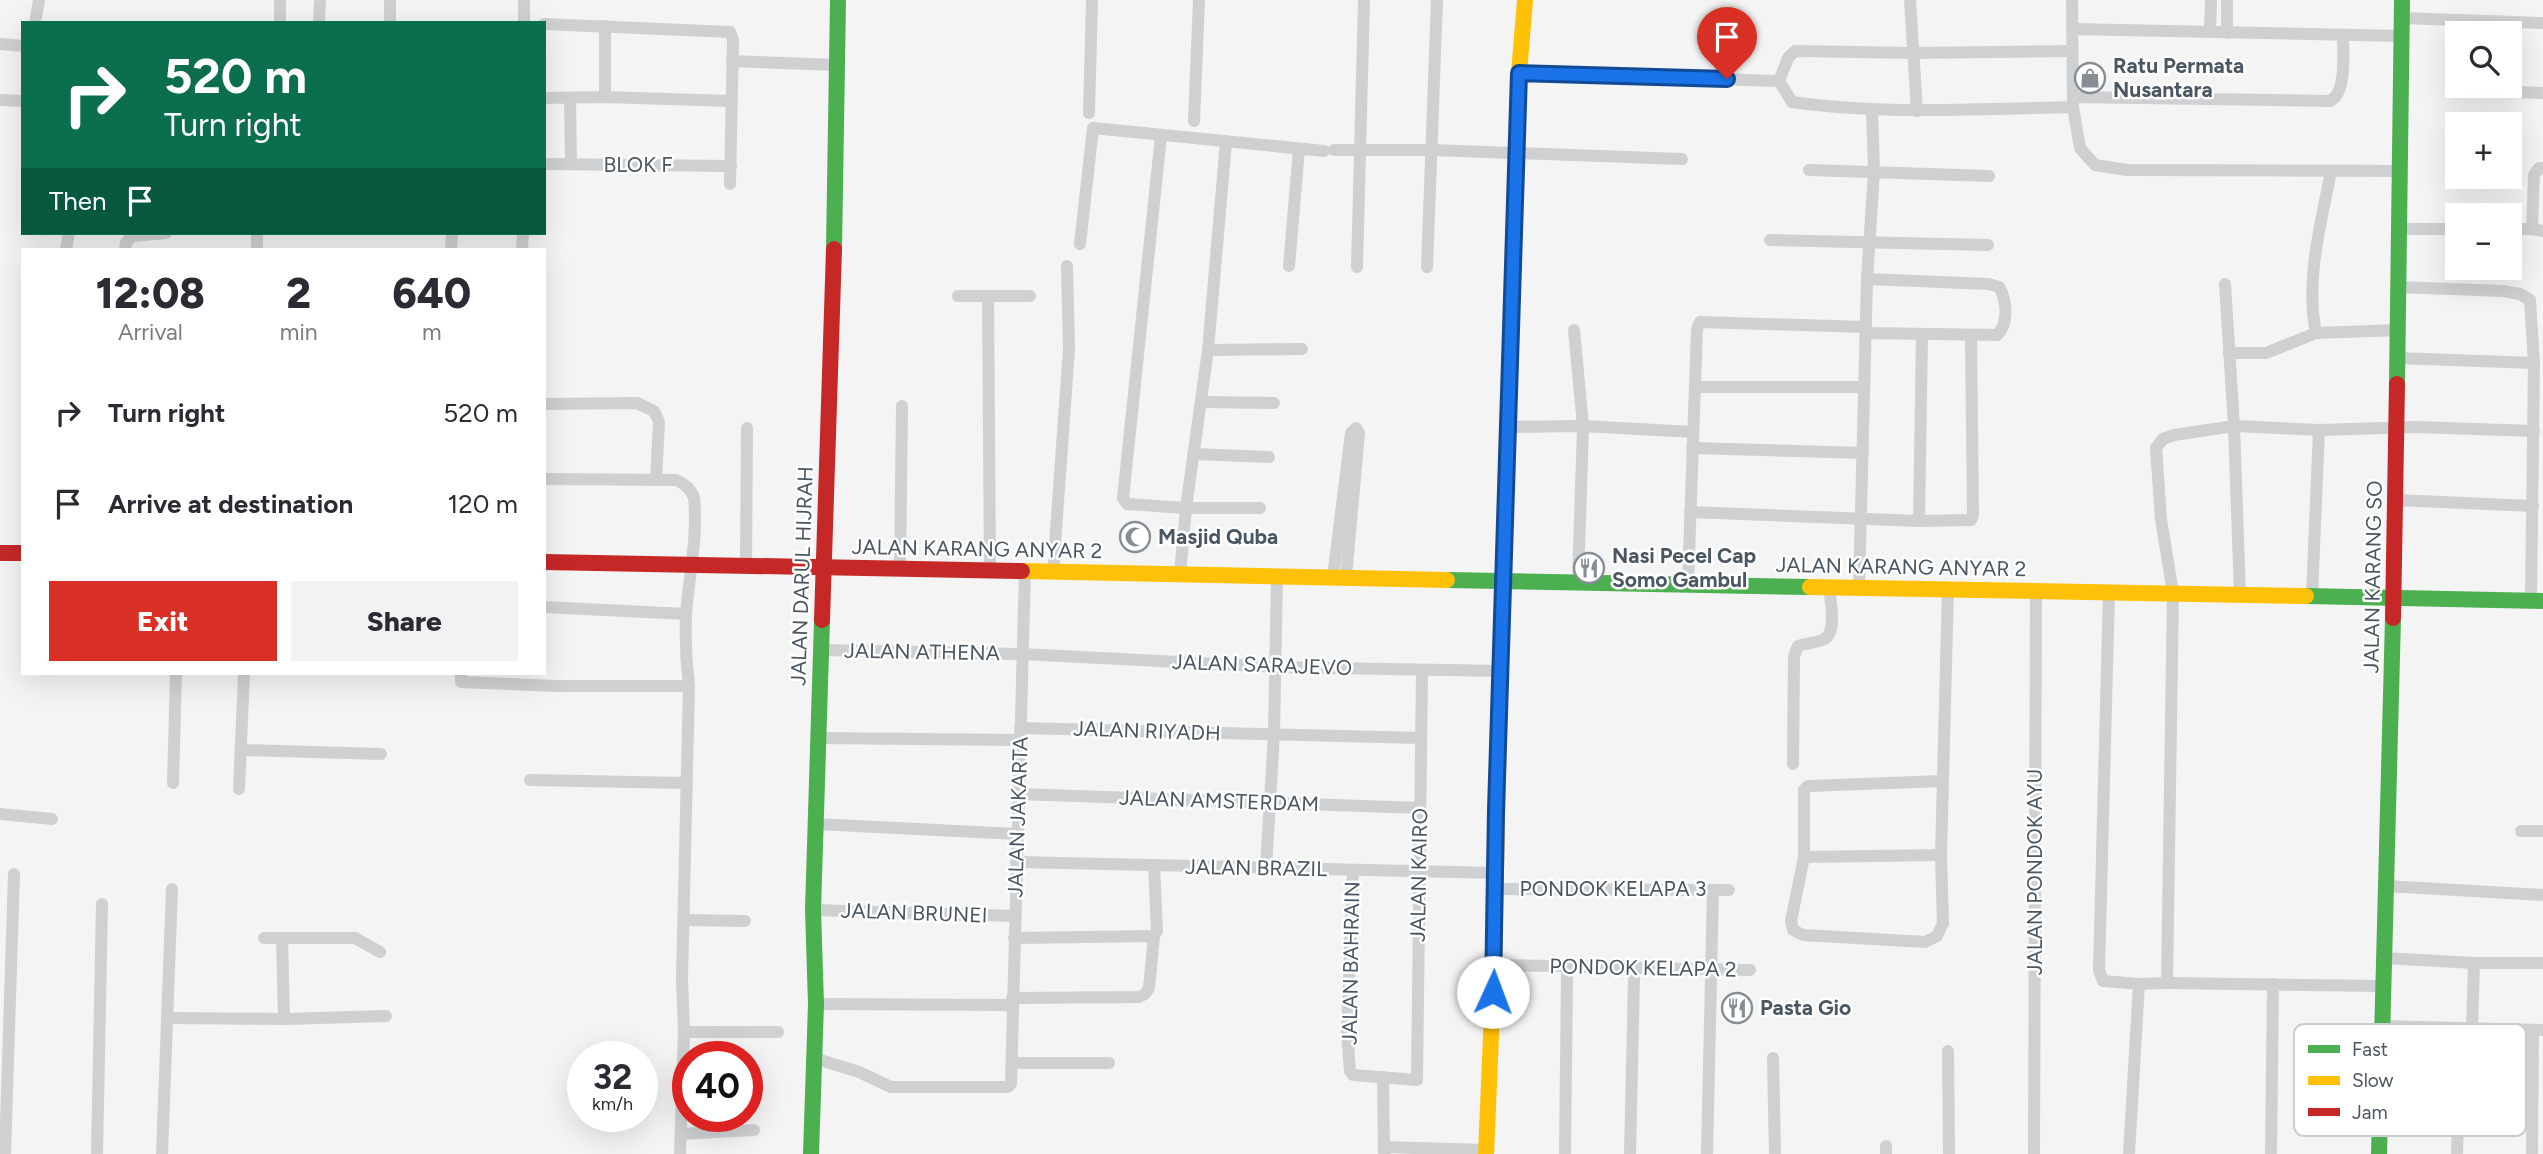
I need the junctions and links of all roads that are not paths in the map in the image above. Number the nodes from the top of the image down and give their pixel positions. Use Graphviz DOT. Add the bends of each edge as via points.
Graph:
graph roads {
  1 [pos="39,0"];
  2 [pos="280,0"];
  3 [pos="320,0"];
  4 [pos="390,0"];
  5 [pos="524,0"];
  6 [pos="838,0"];
  7 [pos="1092,0"];
  8 [pos="1199,0"];
  9 [pos="1364,0"];
  10 [pos="1437,0"];
  11 [pos="1525,0"];
  12 [pos="1910,0"];
  13 [pos="2072,0"];
  14 [pos="2211,0"];
  15 [pos="2227,0"];
  16 [pos="2402,0"];
  17 [pos="2402,18"];
  18 [pos="35,21"];
  19 [pos="280,21"];
  20 [pos="319,21"];
  21 [pos="390,21"];
  22 [pos="524,21"];
  23 [pos="2543,23"];
  24 [pos="546,24"];
  25 [pos="606,26"];
  26 [pos="2072,29"];
  27 [pos="2210,32"];
  28 [pos="2227,33"];
  29 [pos="2343,35"];
  30 [pos="2402,36"];
  31 [pos="0,44"];
  32 [pos="21,46"];
  33 [pos="2072,51"];
  34 [pos="1914,53"];
  35 [pos="732,61"];
  36 [pos="838,65"];
  37 [pos="1519,73"];
  38 [pos="1779,80"];
  39 [pos="2522,92"];
  40 [pos="2543,93"];
  41 [pos="570,97"];
  42 [pos="605,97"];
  43 [pos="546,98"];
  44 [pos="0,100"];
  45 [pos="21,101"];
  46 [pos="731,101"];
  47 [pos="2073,102"];
  48 [pos="1872,109"];
  49 [pos="1917,111"];
  50 [pos="1089,113"];
  51 [pos="1194,121"];
  52 [pos="1161,136"];
  53 [pos="1226,142"];
  54 [pos="1298,149"];
  55 [pos="1360,150"];
  56 [pos="1431,150"];
  57 [pos="1517,153"];
  58 [pos="1682,159"];
  59 [pos="546,164"];
  60 [pos="571,164"];
  61 [pos="731,166"];
  62 [pos="2543,168"];
  63 [pos="1809,170"];
  64 [pos="2331,171"];
  65 [pos="2400,171"];
  66 [pos="1874,172"];
  67 [pos="1989,176"];
  68 [pos="730,184"];
  69 [pos="2399,229"];
  70 [pos="2445,229"];
  71 [pos="2538,230"];
  72 [pos="138,235"];
  73 [pos="1770,240"];
  74 [pos="1870,242"];
  75 [pos="1080,244"];
  76 [pos="1988,244"];
  77 [pos="125,248"];
  78 [pos="1067,266"];
  79 [pos="1289,266"];
  80 [pos="1357,267"];
  81 [pos="1427,267"];
  82 [pos="1867,279"];
  83 [pos="2225,284"];
  84 [pos="2398,287"];
  85 [pos="958,296"];
  86 [pos="989,296"];
  87 [pos="1030,296"];
  88 [pos="1574,330"];
  89 [pos="1866,330"];
  90 [pos="2398,330"];
  91 [pos="2316,333"];
  92 [pos="1922,335"];
  93 [pos="1971,336"];
  94 [pos="1302,349"];
  95 [pos="1208,350"];
  96 [pos="2229,353"];
  97 [pos="2397,358"];
  98 [pos="2535,363"];
  99 [pos="1696,387"];
  100 [pos="1864,387"];
  101 [pos="1202,402"];
  102 [pos="1274,403"];
  103 [pos="546,404"];
  104 [pos="902,405"];
  105 [pos="1583,426"];
  106 [pos="2234,426"];
  107 [pos="1509,427"];
  108 [pos="2396,427"];
  109 [pos="747,428"];
  110 [pos="2319,429"];
  111 [pos="2534,431"];
  112 [pos="1693,432"];
  113 [pos="1692,449"];
  114 [pos="1863,453"];
  115 [pos="1193,454"];
  116 [pos="1269,457"];
  117 [pos="546,479"];
  118 [pos="656,479"];
  119 [pos="2395,500"];
  120 [pos="2532,506"];
  121 [pos="1186,508"];
  122 [pos="1259,508"];
  123 [pos="1690,512"];
  124 [pos="1861,519"];
  125 [pos="1919,521"];
  126 [pos="0,553"];
  127 [pos="21,553"];
  128 [pos="546,562"];
  129 [pos="692,565"];
  130 [pos="746,566"];
  131 [pos="824,567"];
  132 [pos="900,569"];
  133 [pos="990,570"];
  134 [pos="1025,571"];
  135 [pos="1053,572"];
  136 [pos="1181,574"];
  137 [pos="1277,576"];
  138 [pos="1340,577"];
  139 [pos="1504,581"];
  140 [pos="1578,582"];
  141 [pos="1688,584"];
  142 [pos="1829,587"];
  143 [pos="1859,587"];
  144 [pos="1948,589"];
  145 [pos="2036,591"];
  146 [pos="2109,592"];
  147 [pos="2173,593"];
  148 [pos="2240,595"];
  149 [pos="2312,596"];
  150 [pos="2394,598"];
  151 [pos="2537,601"];
  152 [pos="546,607"];
  153 [pos="686,614"];
  154 [pos="821,650"];
  155 [pos="1022,654"];
  156 [pos="1275,667"];
  157 [pos="1422,671"];
  158 [pos="1502,671"];
  159 [pos="176,675"];
  160 [pos="244,675"];
  161 [pos="461,675"];
  162 [pos="689,686"];
  163 [pos="1020,734"];
  164 [pos="1274,734"];
  165 [pos="818,738"];
  166 [pos="1421,738"];
  167 [pos="241,750"];
  168 [pos="381,754"];
  169 [pos="1793,764"];
  170 [pos="530,780"];
  171 [pos="1943,781"];
  172 [pos="173,783"];
  173 [pos="687,783"];
  174 [pos="239,789"];
  175 [pos="1018,794"];
  176 [pos="1270,803"];
  177 [pos="1420,807"];
  178 [pos="0,814"];
  179 [pos="52,819"];
  180 [pos="816,824"];
  181 [pos="2521,831"];
  182 [pos="2543,831"];
  183 [pos="1017,834"];
  184 [pos="1941,855"];
  185 [pos="1804,856"];
  186 [pos="1016,862"];
  187 [pos="1154,865"];
  188 [pos="1266,868"];
  189 [pos="1353,870"];
  190 [pos="1419,872"];
  191 [pos="14,874"];
  192 [pos="1497,881"];
  193 [pos="2386,886"];
  194 [pos="172,889"];
  195 [pos="1713,890"];
  196 [pos="1729,890"];
  197 [pos="2543,895"];
  198 [pos="102,904"];
  199 [pos="813,910"];
  200 [pos="1015,916"];
  201 [pos="684,920"];
  202 [pos="745,921"];
  203 [pos="1154,936"];
  204 [pos="264,938"];
  205 [pos="1014,938"];
  206 [pos="282,939"];
  207 [pos="380,952"];
  208 [pos="2384,958"];
  209 [pos="2474,963"];
  210 [pos="2543,963"];
  211 [pos="1494,965"];
  212 [pos="1711,969"];
  213 [pos="1750,970"];
  214 [pos="1567,975"];
  215 [pos="1634,978"];
  216 [pos="2167,983"];
  217 [pos="2139,984"];
  218 [pos="2273,984"];
  219 [pos="2383,986"];
  220 [pos="1012,1002"];
  221 [pos="816,1004"];
  222 [pos="386,1016"];
  223 [pos="167,1018"];
  224 [pos="284,1019"];
  225 [pos="2382,1024"];
  226 [pos="2467,1024"];
  227 [pos="2538,1030"];
  228 [pos="684,1032"];
  229 [pos="778,1032"];
  230 [pos="1948,1051"];
  231 [pos="814,1058"];
  232 [pos="1773,1058"];
  233 [pos="1012,1063"];
  234 [pos="1109,1063"];
  235 [pos="1383,1077"];
  236 [pos="1417,1080"];
  237 [pos="718,1132"];
  238 [pos="681,1134"];
  239 [pos="2379,1136"];
  240 [pos="2458,1136"];
  241 [pos="1384,1151"];
  242 [pos="1486,1152"];
  243 [pos="5,1154"];
  244 [pos="97,1154"];
  245 [pos="162,1154"];
  246 [pos="680,1154"];
  247 [pos="811,1154"];
  248 [pos="1565,1154"];
  249 [pos="1630,1154"];
  250 [pos="1707,1154"];
  251 [pos="1775,1154"];
  252 [pos="1949,1154"];
  253 [pos="2034,1154"];
  254 [pos="2129,1154"];
  255 [pos="2271,1154"];
  256 [pos="2379,1154"];
  257 [pos="2457,1154"];
  258 [pos="2532,1154"];
  1 -- 18 [label="street"];
  2 -- 19 [label="street"];
  3 -- 20 [label="street"];
  4 -- 21 [label="street"];
  5 -- 22 [label="street"];
  6 -- 36 [label="street, JALAN DARUL HIJRAH"];
  7 -- 50 [label="street"];
  8 -- 51 [label="street"];
  9 -- 55 [label="street"];
  10 -- 56 [label="street"];
  11 -- 37 [label="street"];
  12 -- 34 [label="street"];
  13 -- 26 [label="street"];
  14 -- 27 [label="street"];
  15 -- 28 [label="street"];
  16 -- 17 [label="street, JALAN KARANG SO"];
  17 -- 23 [label="street"];
  17 -- 30 [label="street, JALAN KARANG SO"];
  24 -- 25 [label="street"];
  25 -- 35 [label="street" via="728,31 733,34"];
  25 -- 42 [label="street"];
  26 -- 27 [label="street"];
  26 -- 33 [label="street"];
  27 -- 28 [label="street"];
  28 -- 29 [label="street"];
  29 -- 30 [label="street"];
  29 -- 47 [label="street" via="2341,91 2330,102"];
  30 -- 65 [label="street, JALAN KARANG SO"];
  31 -- 32 [label="street"];
  33 -- 34 [label="street"];
  33 -- 47 [label="street"];
  34 -- 38 [label="street" via="1795,51"];
  34 -- 49 [label="street"];
  35 -- 36 [label="street"];
  35 -- 46 [label="street"];
  36 -- 131 [label="street, JALAN DARUL HIJRAH"];
  37 -- 38 [label="street"];
  37 -- 57 [label="street"];
  38 -- 48 [label="street" via="1792,102"];
  39 -- 40 [label="street"];
  41 -- 42 [label="street"];
  41 -- 43 [label="street"];
  41 -- 60 [label="street"];
  42 -- 46 [label="street"];
  44 -- 45 [label="street"];
  46 -- 61 [label="street"];
  47 -- 49 [label="street"];
  47 -- 64 [label="street" via="2080,148 2095,166"];
  48 -- 49 [label="street"];
  48 -- 66 [label="street"];
  52 -- 53 [label="street"];
  52 -- 75 [label="street" via="1093,128"];
  52 -- 121 [label="street" via="1123,498 1127,504"];
  53 -- 54 [label="street"];
  53 -- 95 [label="street"];
  54 -- 55 [label="street"];
  54 -- 79 [label="street"];
  55 -- 56 [label="street"];
  55 -- 80 [label="street"];
  56 -- 57 [label="street"];
  56 -- 81 [label="street"];
  57 -- 58 [label="street"];
  57 -- 107 [label="street"];
  59 -- 60 [label="street, BLOK F"];
  60 -- 61 [label="street, BLOK F"];
  61 -- 68 [label="street"];
  62 -- 71 [label="street" via="2535,175"];
  63 -- 66 [label="street"];
  64 -- 65 [label="street"];
  64 -- 91 [label="street" via="2314,262 2311,299"];
  65 -- 69 [label="street, JALAN KARANG SO"];
  66 -- 67 [label="street"];
  66 -- 74 [label="street"];
  69 -- 70 [label="street"];
  69 -- 84 [label="street, JALAN KARANG SO"];
  72 -- 77 [label="street" via="127,240"];
  73 -- 74 [label="street"];
  74 -- 76 [label="street"];
  74 -- 82 [label="street"];
  78 -- 135 [label="street" via="1069,349"];
  82 -- 89 [label="street"];
  82 -- 93 [label="street" via="1999,287 2005,296 2003,329 1997,335"];
  83 -- 96 [label="street"];
  84 -- 90 [label="street, JALAN KARANG SO"];
  84 -- 98 [label="street" via="2520,294 2530,300"];
  85 -- 86 [label="street"];
  86 -- 87 [label="street"];
  86 -- 133 [label="street"];
  88 -- 105 [label="street"];
  89 -- 92 [label="street"];
  89 -- 99 [label="street" via="1700,322"];
  89 -- 100 [label="street"];
  90 -- 91 [label="street"];
  90 -- 97 [label="street, JALAN KARANG SO"];
  91 -- 96 [label="street" via="2266,353"];
  92 -- 93 [label="street"];
  92 -- 125 [label="street"];
  93 -- 125 [label="street" via="1973,516 1966,522"];
  94 -- 95 [label="street"];
  95 -- 101 [label="street"];
  96 -- 106 [label="street"];
  97 -- 98 [label="street"];
  97 -- 108 [label="street, JALAN KARANG SO"];
  98 -- 111 [label="street"];
  99 -- 100 [label="street"];
  99 -- 112 [label="street"];
  100 -- 114 [label="street"];
  101 -- 102 [label="street"];
  101 -- 115 [label="street"];
  103 -- 118 [label="street" via="637,403 651,408 659,422"];
  104 -- 132 [label="street"];
  105 -- 107 [label="street"];
  105 -- 112 [label="street"];
  105 -- 140 [label="street"];
  106 -- 110 [label="street"];
  106 -- 147 [label="street" via="2174,435 2163,439 2156,449"];
  106 -- 148 [label="street"];
  107 -- 139 [label="street"];
  108 -- 110 [label="street"];
  108 -- 111 [label="street"];
  108 -- 119 [label="street, JALAN KARANG SO"];
  109 -- 130 [label="street"];
  110 -- 149 [label="street"];
  111 -- 120 [label="street"];
  112 -- 113 [label="street"];
  113 -- 114 [label="street"];
  113 -- 123 [label="street"];
  114 -- 124 [label="street"];
  115 -- 116 [label="street"];
  115 -- 121 [label="street"];
  117 -- 118 [label="street"];
  118 -- 129 [label="street" via="682,482 693,493"];
  119 -- 120 [label="street"];
  119 -- 150 [label="street, JALAN KARANG SO"];
  120 -- 151 [label="street"];
  121 -- 122 [label="street"];
  121 -- 136 [label="street"];
  123 -- 124 [label="street"];
  123 -- 141 [label="street"];
  124 -- 125 [label="street"];
  124 -- 143 [label="street"];
  126 -- 127 [label="street"];
  128 -- 129 [label="street, JALAN KARANG ANYAR 2"];
  129 -- 130 [label="street, JALAN KARANG ANYAR 2"];
  129 -- 153 [label="street"];
  130 -- 131 [label="street, JALAN KARANG ANYAR 2"];
  131 -- 132 [label="street, JALAN KARANG ANYAR 2"];
  131 -- 154 [label="street, JALAN DARUL HIJRAH"];
  132 -- 133 [label="street, JALAN KARANG ANYAR 2"];
  133 -- 134 [label="street, JALAN KARANG ANYAR 2"];
  134 -- 135 [label="street, JALAN KARANG ANYAR 2"];
  134 -- 155 [label="street, JALAN JAKARTA"];
  135 -- 136 [label="street, JALAN KARANG ANYAR 2"];
  136 -- 137 [label="street, JALAN KARANG ANYAR 2"];
  137 -- 138 [label="street, JALAN KARANG ANYAR 2"];
  137 -- 156 [label="street"];
  138 -- 138 [label="street" via="1351,433 1356,428 1359,433"];
  138 -- 139 [label="street, JALAN KARANG ANYAR 2"];
  139 -- 140 [label="street, JALAN KARANG ANYAR 2"];
  139 -- 158 [label="street"];
  140 -- 141 [label="street, JALAN KARANG ANYAR 2"];
  141 -- 142 [label="street, JALAN KARANG ANYAR 2"];
  142 -- 143 [label="street, JALAN KARANG ANYAR 2"];
  142 -- 169 [label="street" via="1829,634 1824,640 1798,646 1794,656"];
  143 -- 144 [label="street, JALAN KARANG ANYAR 2"];
  144 -- 145 [label="street, JALAN KARANG ANYAR 2"];
  144 -- 171 [label="street"];
  145 -- 146 [label="street, JALAN KARANG ANYAR 2"];
  145 -- 253 [label="street, JALAN PONDOK AYU"];
  146 -- 147 [label="street, JALAN KARANG ANYAR 2"];
  146 -- 217 [label="street" via="2098,970 2103,981"];
  147 -- 148 [label="street, JALAN KARANG ANYAR 2"];
  147 -- 216 [label="street"];
  148 -- 149 [label="street, JALAN KARANG ANYAR 2"];
  149 -- 150 [label="street, JALAN KARANG ANYAR 2"];
  150 -- 151 [label="street, JALAN KARANG ANYAR 2"];
  150 -- 193 [label="street, JALAN KARANG SO"];
  152 -- 153 [label="street"];
  153 -- 162 [label="street"];
  154 -- 155 [label="street, JALAN ATHENA"];
  154 -- 165 [label="street, JALAN DARUL HIJRAH"];
  155 -- 156 [label="street, JALAN SARAJEVO"];
  155 -- 163 [label="street, JALAN JAKARTA"];
  156 -- 157 [label="street, JALAN SARAJEVO"];
  156 -- 164 [label="street"];
  157 -- 158 [label="street, JALAN SARAJEVO"];
  157 -- 166 [label="street, JALAN KAIRO"];
  158 -- 192 [label="street"];
  159 -- 172 [label="street"];
  160 -- 167 [label="street"];
  161 -- 162 [label="street" via="461,682"];
  162 -- 173 [label="street"];
  163 -- 164 [label="street, JALAN RIYADH"];
  163 -- 165 [label="street, JALAN RIYADH"];
  163 -- 175 [label="street, JALAN JAKARTA"];
  164 -- 166 [label="street, JALAN RIYADH"];
  164 -- 176 [label="street"];
  165 -- 180 [label="street, JALAN DARUL HIJRAH"];
  166 -- 177 [label="street, JALAN KAIRO"];
  167 -- 168 [label="street"];
  167 -- 174 [label="street"];
  170 -- 173 [label="street"];
  171 -- 184 [label="street"];
  171 -- 185 [label="street" via="1808,786 1802,795"];
  173 -- 201 [label="street"];
  175 -- 176 [label="street, JALAN AMSTERDAM"];
  175 -- 183 [label="street, JALAN JAKARTA"];
  176 -- 177 [label="street, JALAN AMSTERDAM"];
  176 -- 188 [label="street"];
  177 -- 190 [label="street, JALAN KAIRO"];
  178 -- 179 [label="street"];
  180 -- 183 [label="street"];
  180 -- 199 [label="street, JALAN DARUL HIJRAH"];
  181 -- 182 [label="street"];
  183 -- 186 [label="street, JALAN JAKARTA"];
  184 -- 185 [label="street"];
  184 -- 185 [label="street" via="1943,923 1937,936 1925,942 1803,935 1793,930"];
  186 -- 187 [label="street, JALAN BRAZIL"];
  186 -- 200 [label="street, JALAN JAKARTA"];
  187 -- 188 [label="street, JALAN BRAZIL"];
  187 -- 203 [label="street"];
  188 -- 189 [label="street, JALAN BRAZIL"];
  189 -- 190 [label="street, JALAN BRAZIL"];
  189 -- 235 [label="street, JALAN BAHRAIN" via="1349,1062 1353,1074"];
  190 -- 192 [label="street, JALAN BRAZIL"];
  190 -- 236 [label="street, JALAN KAIRO"];
  191 -- 243 [label="street"];
  192 -- 195 [label="street, PONDOK KELAPA 3"];
  192 -- 211 [label="street"];
  193 -- 197 [label="street"];
  193 -- 208 [label="street, JALAN KARANG SO"];
  194 -- 223 [label="street"];
  195 -- 196 [label="street, PONDOK KELAPA 3"];
  195 -- 212 [label="street"];
  198 -- 244 [label="street"];
  199 -- 200 [label="street, JALAN BRUNEI"];
  199 -- 221 [label="street, JALAN DARUL HIJRAH"];
  200 -- 205 [label="street, JALAN JAKARTA"];
  201 -- 202 [label="street"];
  201 -- 228 [label="street"];
  203 -- 205 [label="street"];
  203 -- 220 [label="street" via="1149,988 1139,998"];
  204 -- 206 [label="street"];
  205 -- 220 [label="street, JALAN JAKARTA"];
  206 -- 207 [label="street" via="355,938"];
  206 -- 224 [label="street"];
  208 -- 209 [label="street"];
  208 -- 219 [label="street, JALAN KARANG SO"];
  209 -- 210 [label="street"];
  209 -- 226 [label="street"];
  211 -- 212 [label="street, PONDOK KELAPA 2"];
  211 -- 242 [label="street"];
  212 -- 213 [label="street, PONDOK KELAPA 2"];
  212 -- 250 [label="street"];
  214 -- 248 [label="street"];
  215 -- 249 [label="street"];
  216 -- 217 [label="street"];
  216 -- 218 [label="street"];
  217 -- 254 [label="street"];
  218 -- 219 [label="street"];
  218 -- 255 [label="street"];
  219 -- 225 [label="street, JALAN KARANG SO"];
  220 -- 221 [label="street"];
  220 -- 233 [label="street, JALAN JAKARTA"];
  221 -- 231 [label="street, JALAN DARUL HIJRAH"];
  222 -- 224 [label="street"];
  223 -- 224 [label="street"];
  223 -- 245 [label="street"];
  227 -- 258 [label="street"];
  228 -- 229 [label="street"];
  228 -- 238 [label="street"];
  230 -- 252 [label="street"];
  231 -- 233 [label="street" via="904,1088 1008,1087"];
  231 -- 247 [label="street, JALAN DARUL HIJRAH"];
  232 -- 251 [label="street"];
  233 -- 234 [label="street"];
  235 -- 236 [label="street, JALAN BAHRAIN"];
  235 -- 241 [label="street"];
  237 -- 238 [label="street"];
  238 -- 246 [label="street"];
  239 -- 256 [label="street, JALAN KARANG SO"];
  240 -- 257 [label="street"];
  241 -- 242 [label="street"];
}
